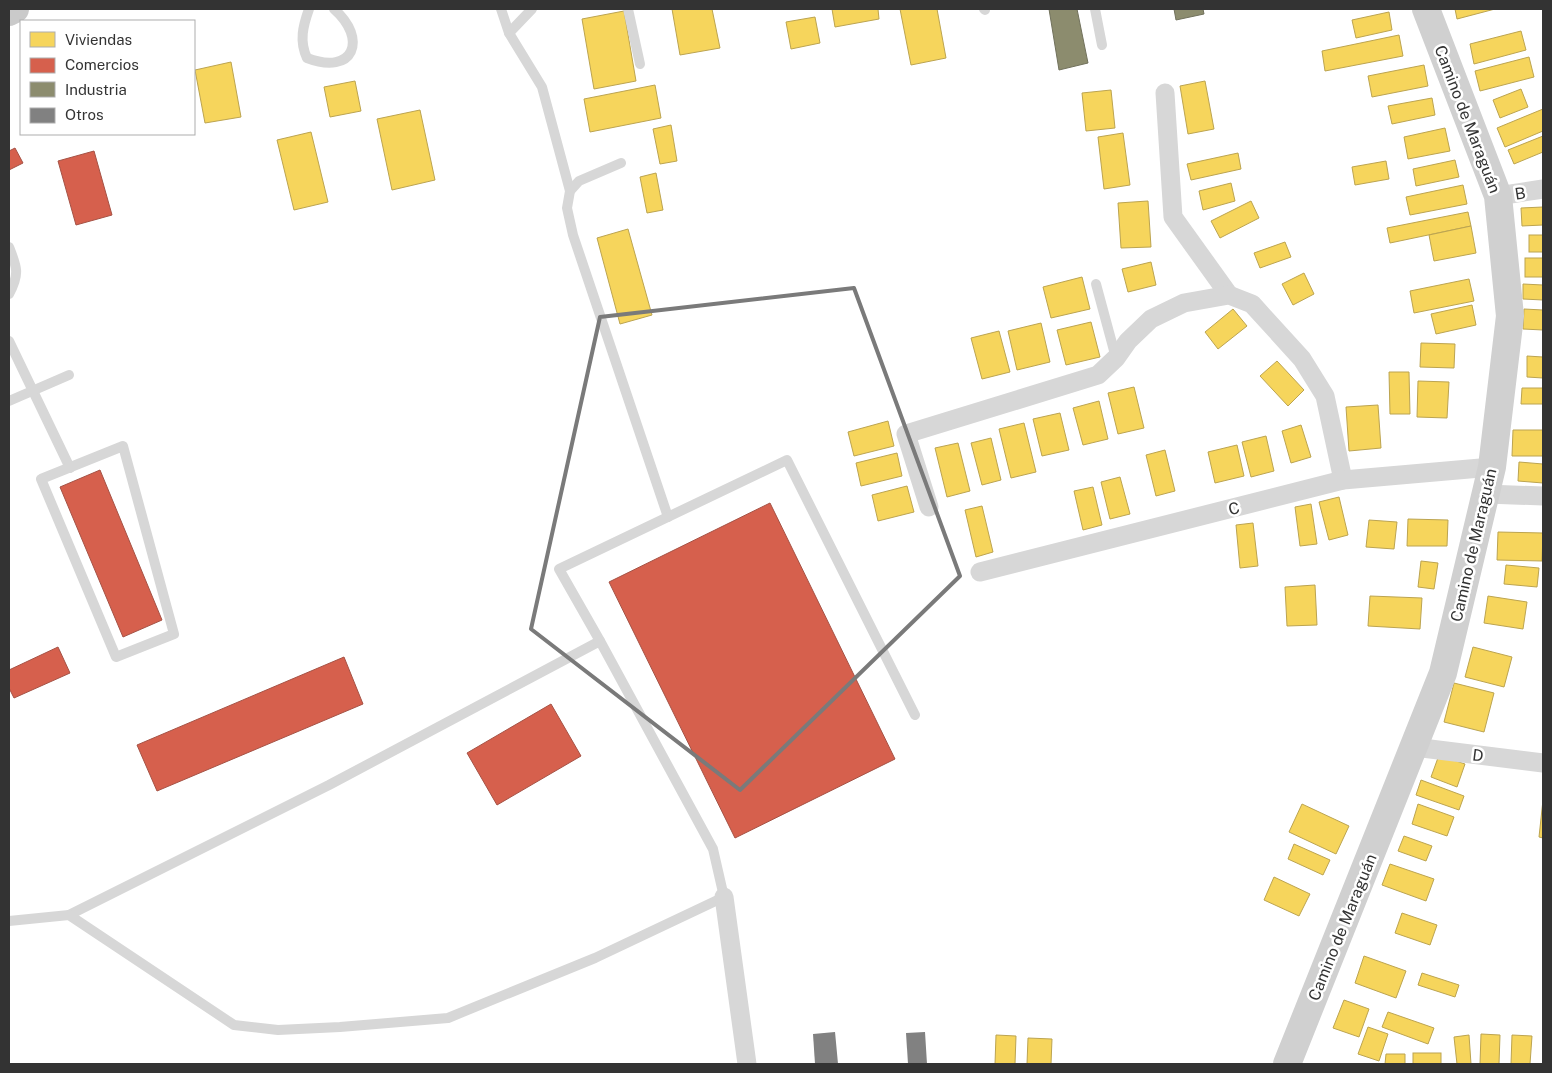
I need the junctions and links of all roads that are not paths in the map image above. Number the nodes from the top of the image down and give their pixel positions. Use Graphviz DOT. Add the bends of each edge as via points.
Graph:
graph roads {
  1 [pos="15,9"];
  2 [pos="309,9"];
  3 [pos="334,9"];
  4 [pos="501,9"];
  5 [pos="532,9"];
  6 [pos="628,9"];
  7 [pos="1095,9"];
  8 [pos="1426,9"];
  9 [pos="9,12"];
  10 [pos="509,33"];
  11 [pos="1102,45"];
  12 [pos="640,64"];
  13 [pos="1165,93"];
  14 [pos="621,163"];
  15 [pos="1543,189"];
  16 [pos="570,191"];
  17 [pos="1498,196"];
  18 [pos="9,247"];
  19 [pos="1096,284"];
  20 [pos="9,294"];
  21 [pos="1229,296"];
  22 [pos="9,341"];
  23 [pos="1116,358"];
  24 [pos="69,375"];
  25 [pos="33,390"];
  26 [pos="9,401"];
  27 [pos="1492,466"];
  28 [pos="70,468"];
  29 [pos="1343,480"];
  30 [pos="1486,494"];
  31 [pos="1543,496"];
  32 [pos="929,507"];
  33 [pos="668,517"];
  34 [pos="980,572"];
  35 [pos="600,641"];
  36 [pos="914,715"];
  37 [pos="1414,747"];
  38 [pos="1543,763"];
  39 [pos="724,896"];
  40 [pos="69,915"];
  41 [pos="9,921"];
  42 [pos="747,1064"];
  43 [pos="1287,1064"];
  1 -- 9 [label="main road"];
  2 -- 3 [label="lane" via="301,35 303,50 307,58 335,63 348,56 353,39 349,28"];
  4 -- 10 [label="lane"];
  5 -- 10 [label="lane"];
  6 -- 12 [label="lane"];
  7 -- 11 [label="lane"];
  8 -- 17 [label="street, Camino de Maraguán"];
  10 -- 16 [label="lane" via="542,87"];
  13 -- 21 [label="street" via="1173,217"];
  14 -- 16 [label="lane" via="580,182"];
  15 -- 17 [label="street, B"];
  16 -- 33 [label="lane" via="567,208 573,235"];
  17 -- 27 [label="street, Camino de Maraguán" via="1510,316"];
  18 -- 20 [label="lane" via="18,269"];
  19 -- 23 [label="lane"];
  21 -- 23 [label="street" via="1184,303 1152,319 1128,341"];
  21 -- 29 [label="street" via="1252,304 1302,359 1325,396"];
  22 -- 25 [label="lane"];
  23 -- 32 [label="street" via="1098,375 906,434"];
  24 -- 25 [label="lane"];
  25 -- 26 [label="lane"];
  25 -- 28 [label="lane"];
  27 -- 29 [label="street, C"];
  27 -- 30 [label="street, Camino de Maraguán"];
  28 -- 28 [label="lane" via="41,479 116,657 174,634 123,446"];
  29 -- 34 [label="street, C"];
  30 -- 31 [label="street"];
  30 -- 37 [label="street, Camino de Maraguán" via="1442,673"];
  33 -- 35 [label="lane" via="559,569"];
  33 -- 36 [label="lane" via="788,460"];
  35 -- 39 [label="lane" via="713,849"];
  35 -- 40 [label="lane" via="329,785"];
  37 -- 38 [label="street, D"];
  37 -- 43 [label="street, Camino de Maraguán"];
  39 -- 40 [label="lane" via="595,958 448,1018 278,1030 234,1025"];
  39 -- 42 [label="street"];
  40 -- 41 [label="lane"];
}
